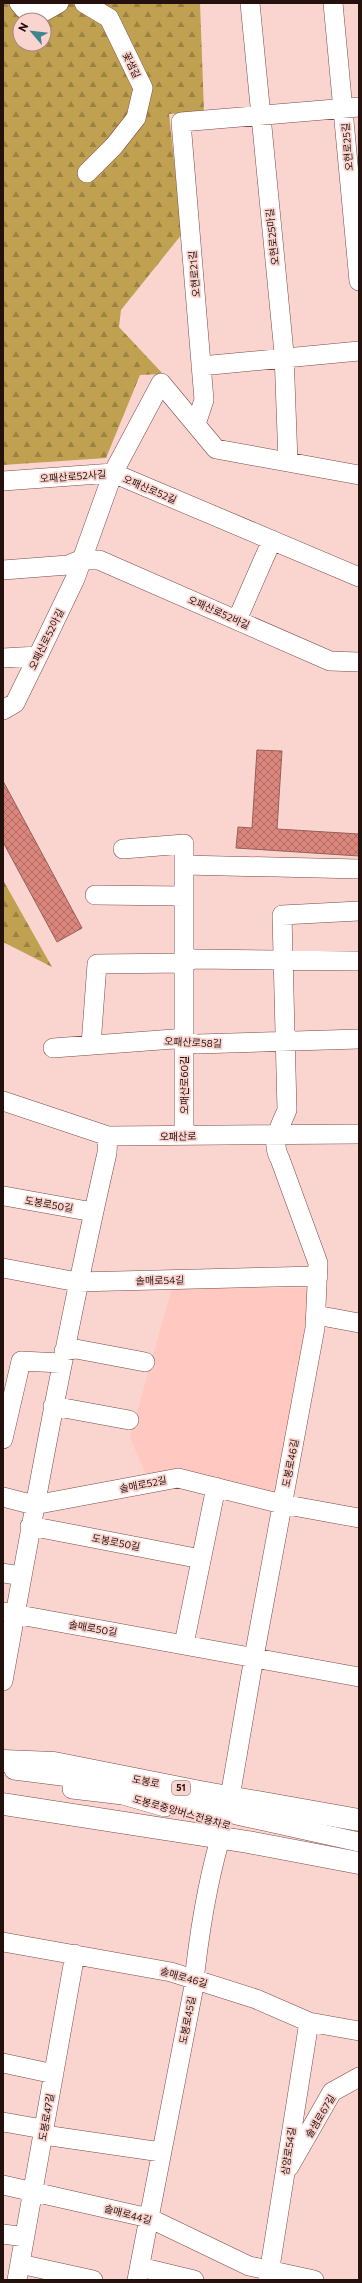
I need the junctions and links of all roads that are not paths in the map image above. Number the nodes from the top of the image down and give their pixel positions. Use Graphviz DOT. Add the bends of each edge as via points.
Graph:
graph roads {
  1 [pos="19,3"];
  2 [pos="59,3"];
  3 [pos="84,3"];
  4 [pos="250,3"];
  5 [pos="333,3"];
  6 [pos="351,108"];
  7 [pos="260,115"];
  8 [pos="87,173"];
  9 [pos="359,281"];
  10 [pos="359,351"];
  11 [pos="285,359"];
  12 [pos="201,366"];
  13 [pos="196,424"];
  14 [pos="288,462"];
  15 [pos="114,473"];
  16 [pos="359,475"];
  17 [pos="3,480"];
  18 [pos="272,540"];
  19 [pos="80,560"];
  20 [pos="3,570"];
  21 [pos="359,577"];
  22 [pos="237,620"];
  23 [pos="38,656"];
  24 [pos="3,658"];
  25 [pos="359,662"];
  26 [pos="3,710"];
  27 [pos="123,849"];
  28 [pos="184,865"];
  29 [pos="359,869"];
  30 [pos="95,895"];
  31 [pos="184,896"];
  32 [pos="359,911"];
  33 [pos="283,960"];
  34 [pos="359,961"];
  35 [pos="184,963"];
  36 [pos="359,1039"];
  37 [pos="184,1041"];
  38 [pos="285,1042"];
  39 [pos="91,1045"];
  40 [pos="53,1048"];
  41 [pos="4,1100"];
  42 [pos="359,1134"];
  43 [pos="276,1135"];
  44 [pos="108,1136"];
  45 [pos="184,1136"];
  46 [pos="4,1196"];
  47 [pos="93,1212"];
  48 [pos="3,1268"];
  49 [pos="318,1276"];
  50 [pos="77,1282"];
  51 [pos="316,1315"];
  52 [pos="359,1323"];
  53 [pos="62,1357"];
  54 [pos="145,1362"];
  55 [pos="11,1367"];
  56 [pos="53,1406"];
  57 [pos="129,1420"];
  58 [pos="4,1431"];
  59 [pos="216,1488"];
  60 [pos="3,1498"];
  61 [pos="282,1504"];
  62 [pos="34,1505"];
  63 [pos="359,1518"];
  64 [pos="30,1526"];
  65 [pos="202,1559"];
  66 [pos="3,1573"];
  67 [pos="21,1576"];
  68 [pos="9,1613"];
  69 [pos="184,1644"];
  70 [pos="254,1657"];
  71 [pos="359,1677"];
  72 [pos="3,1681"];
  73 [pos="3,1760"];
  74 [pos="3,1769"];
  75 [pos="3,1780"];
  76 [pos="230,1797"];
  77 [pos="3,1804"];
  78 [pos="359,1820"];
  79 [pos="220,1839"];
  80 [pos="359,1842"];
  81 [pos="359,1851"];
  82 [pos="359,1863"];
  83 [pos="3,1942"];
  84 [pos="75,1954"];
  85 [pos="194,1979"];
  86 [pos="309,2022"];
  87 [pos="359,2032"];
  88 [pos="3,2063"];
  89 [pos="54,2074"];
  90 [pos="359,2077"];
  91 [pos="3,2122"];
  92 [pos="44,2132"];
  93 [pos="162,2152"];
  94 [pos="3,2185"];
  95 [pos="282,2187"];
  96 [pos="34,2191"];
  97 [pos="149,2218"];
  98 [pos="3,2234"];
  99 [pos="25,2237"];
  100 [pos="18,2272"];
  101 [pos="138,2274"];
  102 [pos="268,2276"];
  103 [pos="93,2280"];
  104 [pos="194,2280"];
  105 [pos="314,2280"];
  1 -- 2 [label="street" via="24,9 45,11"];
  3 -- 8 [label="street, 꽃샘길" via="109,18 143,88 136,118 114,146"];
  4 -- 7 [label="street, 오현로25마길"];
  5 -- 6 [label="street, 오현로25길"];
  6 -- 7 [label="street, 오현로25길"];
  6 -- 9 [label="street, 오현로25길"];
  7 -- 11 [label="street, 오현로25마길"];
  7 -- 12 [label="street, 오현로21길" via="181,122"];
  10 -- 11 [label="street"];
  11 -- 12 [label="street"];
  11 -- 14 [label="street, 오현로25마길"];
  12 -- 13 [label="street, 오현로21길" via="204,400"];
  13 -- 14 [label="street" via="216,449"];
  13 -- 15 [label="street, 오패산로52사길" via="161,383"];
  14 -- 16 [label="street"];
  15 -- 17 [label="street, 오패산로52사길"];
  15 -- 18 [label="street, 오패산로52길"];
  15 -- 19 [label="street, 오패산로52길"];
  18 -- 21 [label="street, 오패산로52길"];
  18 -- 22 [label="street"];
  19 -- 20 [label="street" via="68,566"];
  19 -- 22 [label="street, 오패산로52바길" via="99,560"];
  19 -- 23 [label="street, 오패산로52아길" via="75,579"];
  22 -- 25 [label="street, 오패산로52바길" via="330,661"];
  23 -- 24 [label="street"];
  23 -- 26 [label="street, 오패산로52아길" via="15,703"];
  27 -- 28 [label="street, 오패산로60길" via="184,844"];
  28 -- 29 [label="street"];
  28 -- 31 [label="street, 오패산로60길"];
  30 -- 31 [label="street"];
  31 -- 35 [label="street, 오패산로60길"];
  32 -- 33 [label="street" via="282,915"];
  33 -- 34 [label="street"];
  33 -- 35 [label="street" via="194,959"];
  33 -- 38 [label="street"];
  35 -- 37 [label="street, 오패산로60길"];
  35 -- 39 [label="street" via="96,964"];
  36 -- 38 [label="street, 오패산로58길"];
  37 -- 38 [label="street, 오패산로58길" via="197,1044"];
  37 -- 39 [label="street, 오패산로58길" via="174,1039"];
  37 -- 45 [label="street, 오패산로60길"];
  38 -- 43 [label="street" via="287,1110"];
  39 -- 40 [label="street, 오패산로58길"];
  41 -- 44 [label="street, 오패산로"];
  42 -- 43 [label="street, 오패산로"];
  43 -- 45 [label="street, 오패산로"];
  43 -- 49 [label="street, 도봉로46길" via="274,1149 318,1263"];
  44 -- 45 [label="street, 오패산로"];
  44 -- 47 [label="street" via="107,1153"];
  46 -- 47 [label="street, 도봉로50길"];
  47 -- 50 [label="street"];
  48 -- 50 [label="street, 솔매로54길"];
  49 -- 50 [label="street, 솔매로54길"];
  49 -- 51 [label="street, 도봉로46길"];
  50 -- 53 [label="street"];
  51 -- 52 [label="street"];
  51 -- 61 [label="street, 도봉로46길"];
  53 -- 54 [label="street" via="76,1349"];
  53 -- 55 [label="street" via="21,1361"];
  53 -- 56 [label="street"];
  55 -- 58 [label="street"];
  56 -- 57 [label="street"];
  56 -- 62 [label="street"];
  59 -- 61 [label="street, 솔매로52길"];
  59 -- 62 [label="street, 솔매로52길" via="178,1478"];
  59 -- 65 [label="street"];
  60 -- 62 [label="street, 솔매로52길"];
  61 -- 63 [label="street, 솔매로52길"];
  61 -- 70 [label="street, 도봉로46길"];
  62 -- 64 [label="street"];
  64 -- 65 [label="street, 도봉로50길"];
  64 -- 67 [label="street"];
  65 -- 69 [label="street"];
  66 -- 67 [label="street"];
  67 -- 68 [label="street"];
  68 -- 69 [label="street, 솔매로50길"];
  68 -- 72 [label="street"];
  69 -- 70 [label="street, 솔매로50길"];
  70 -- 71 [label="street, 솔매로50길"];
  70 -- 76 [label="street, 도봉로46길"];
  73 -- 76 [label="main road, 도봉로 / 51" via="54,1762"];
  74 -- 80 [label="street" via="91,1780 162,1794 241,1816"];
  75 -- 81 [label="street, 도봉로중앙버스전용차로" via="122,1795 242,1828 312,1844"];
  76 -- 78 [label="main road, 도봉로 / 51"];
  77 -- 79 [label="main road"];
  79 -- 82 [label="main road"];
  79 -- 85 [label="street, 도봉로45길"];
  83 -- 84 [label="street, 솔매로46길"];
  84 -- 85 [label="street, 솔매로46길" via="171,1972"];
  84 -- 89 [label="street, 도봉로47길"];
  85 -- 86 [label="street, 솔매로46길" via="256,1999"];
  85 -- 93 [label="street, 도봉로45길"];
  86 -- 87 [label="street, 솔매로46길"];
  86 -- 95 [label="street, 삼양로54길"];
  88 -- 89 [label="street"];
  89 -- 92 [label="street, 도봉로47길"];
  90 -- 95 [label="street, 솔샘로67길" via="332,2092 289,2167"];
  91 -- 92 [label="street" via="37,2128"];
  92 -- 93 [label="street" via="51,2136"];
  92 -- 96 [label="street, 도봉로47길"];
  93 -- 97 [label="street, 도봉로45길"];
  94 -- 96 [label="street, 솔매로44길"];
  95 -- 102 [label="street, 삼양로54길"];
  96 -- 97 [label="street, 솔매로44길"];
  96 -- 99 [label="street, 도봉로47길"];
  97 -- 101 [label="street, 도봉로45길"];
  97 -- 102 [label="street, 솔매로44길"];
  98 -- 99 [label="street"];
  99 -- 100 [label="street, 도봉로47길"];
  100 -- 103 [label="street"];
  101 -- 104 [label="street, 도봉로45길"];
  102 -- 105 [label="street, 솔매로44길"];
}
